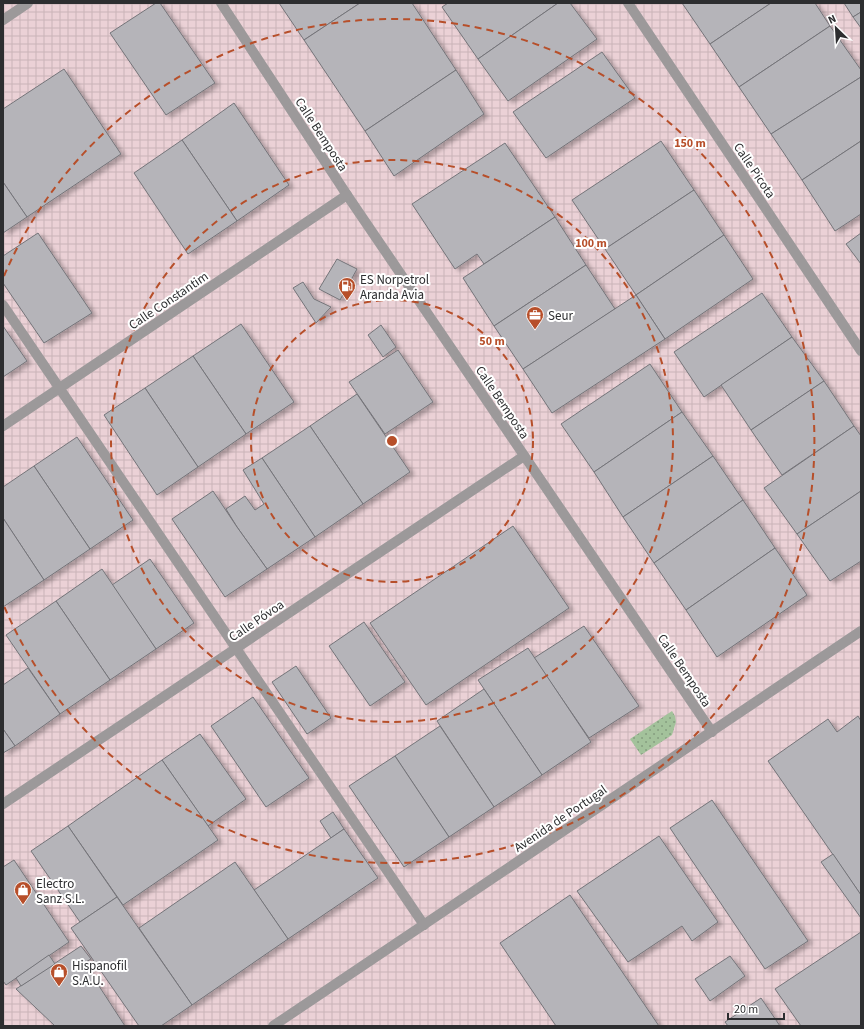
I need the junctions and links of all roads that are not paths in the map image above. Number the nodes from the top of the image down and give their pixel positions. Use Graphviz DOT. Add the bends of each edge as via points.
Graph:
graph roads {
  1 [pos="28,3"];
  2 [pos="628,3"];
  3 [pos="220,4"];
  4 [pos="3,20"];
  5 [pos="347,195"];
  6 [pos="3,305"];
  7 [pos="861,350"];
  8 [pos="59,388"];
  9 [pos="3,426"];
  10 [pos="524,456"];
  11 [pos="861,631"];
  12 [pos="236,649"];
  13 [pos="712,732"];
  14 [pos="3,804"];
  15 [pos="424,925"];
  16 [pos="273,1026"];
  1 -- 4 [label="street"];
  2 -- 7 [label="street, Calle Picota"];
  3 -- 5 [label="street, Calle Bemposta"];
  5 -- 8 [label="street, Calle Constantim"];
  5 -- 10 [label="street, Calle Bemposta"];
  6 -- 8 [label="street"];
  8 -- 9 [label="street, Calle Constantim"];
  8 -- 12 [label="street"];
  10 -- 12 [label="street, Calle Póvoa"];
  10 -- 13 [label="street, Calle Bemposta"];
  11 -- 13 [label="street, Avenida de Portugal"];
  12 -- 14 [label="street, Calle Póvoa"];
  12 -- 15 [label="street"];
  13 -- 15 [label="street, Avenida de Portugal"];
  15 -- 16 [label="street, Avenida de Portugal"];
}
